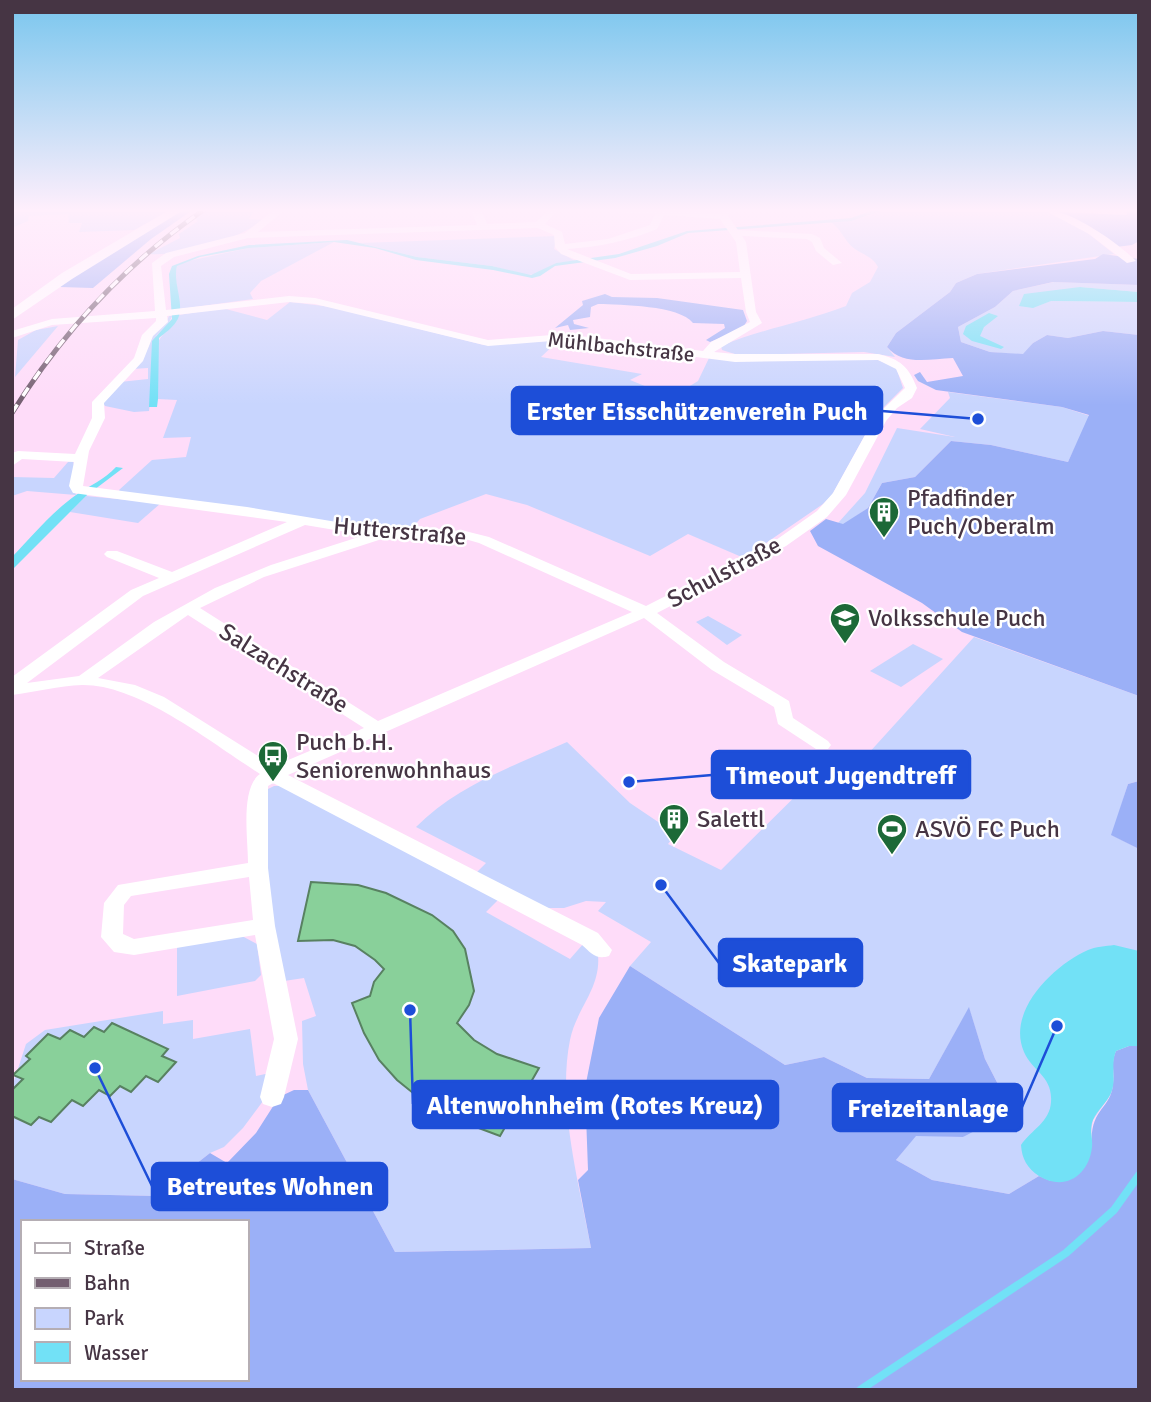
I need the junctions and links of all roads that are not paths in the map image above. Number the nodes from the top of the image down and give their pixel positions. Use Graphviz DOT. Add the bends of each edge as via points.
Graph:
graph roads {
  1 [pos="70,274"];
  2 [pos="156,274"];
  3 [pos="622,274"];
  4 [pos="746,275"];
  5 [pos="166,313"];
  6 [pos="12,316"];
  7 [pos="12,335"];
  8 [pos="706,355"];
  9 [pos="81,458"];
  10 [pos="12,462"];
  11 [pos="302,521"];
  12 [pos="384,534"];
  13 [pos="112,554"];
  14 [pos="172,577"];
  15 [pos="188,608"];
  16 [pos="644,611"];
  17 [pos="84,680"];
  18 [pos="12,688"];
  19 [pos="379,729"];
  20 [pos="822,745"];
  21 [pos="273,774"];
  22 [pos="258,868"];
  23 [pos="264,926"];
  24 [pos="601,950"];
  25 [pos="272,1097"];
  1 -- 6 [label="main road"];
  2 -- 5 [label="street"];
  3 -- 4 [label="street"];
  4 -- 8 [label="street, Mühlbachstraße" via="756,323 712,346"];
  5 -- 7 [label="street, Mühlbachstraße" via="52,322"];
  5 -- 8 [label="street, Mühlbachstraße" via="266,300 316,301 488,342 564,337"];
  5 -- 9 [label="street, Hutterstraße" via="148,335 139,359 98,402 100,420"];
  8 -- 16 [label="street, Schulstraße" via="760,359 878,356 904,368 911,388 880,420 839,495 822,514 781,543"];
  9 -- 10 [label="street" via="18,455"];
  9 -- 11 [label="street, Hutterstraße" via="76,486 87,492"];
  11 -- 12 [label="street, Hutterstraße"];
  11 -- 14 [label="street"];
  12 -- 15 [label="street" via="258,575"];
  12 -- 16 [label="street, Hutterstraße" via="465,535 484,540"];
  13 -- 14 [label="street"];
  14 -- 18 [label="street" via="123,601"];
  15 -- 17 [label="street" via="134,641"];
  15 -- 19 [label="street, Salzachstraße"];
  16 -- 19 [label="street, Schulstraße"];
  16 -- 20 [label="street, Hutterstraße" via="718,666 783,705 784,720"];
  17 -- 18 [label="street"];
  17 -- 21 [label="street" via="129,689 158,701"];
  19 -- 21 [label="street, Schulstraße"];
  21 -- 22 [label="street" via="257,791"];
  21 -- 24 [label="street" via="568,927"];
  22 -- 23 [label="street"];
  22 -- 23 [label="street" via="125,890 114,903 112,937 122,946 134,947"];
  23 -- 25 [label="street" via="286,1039"];
}
